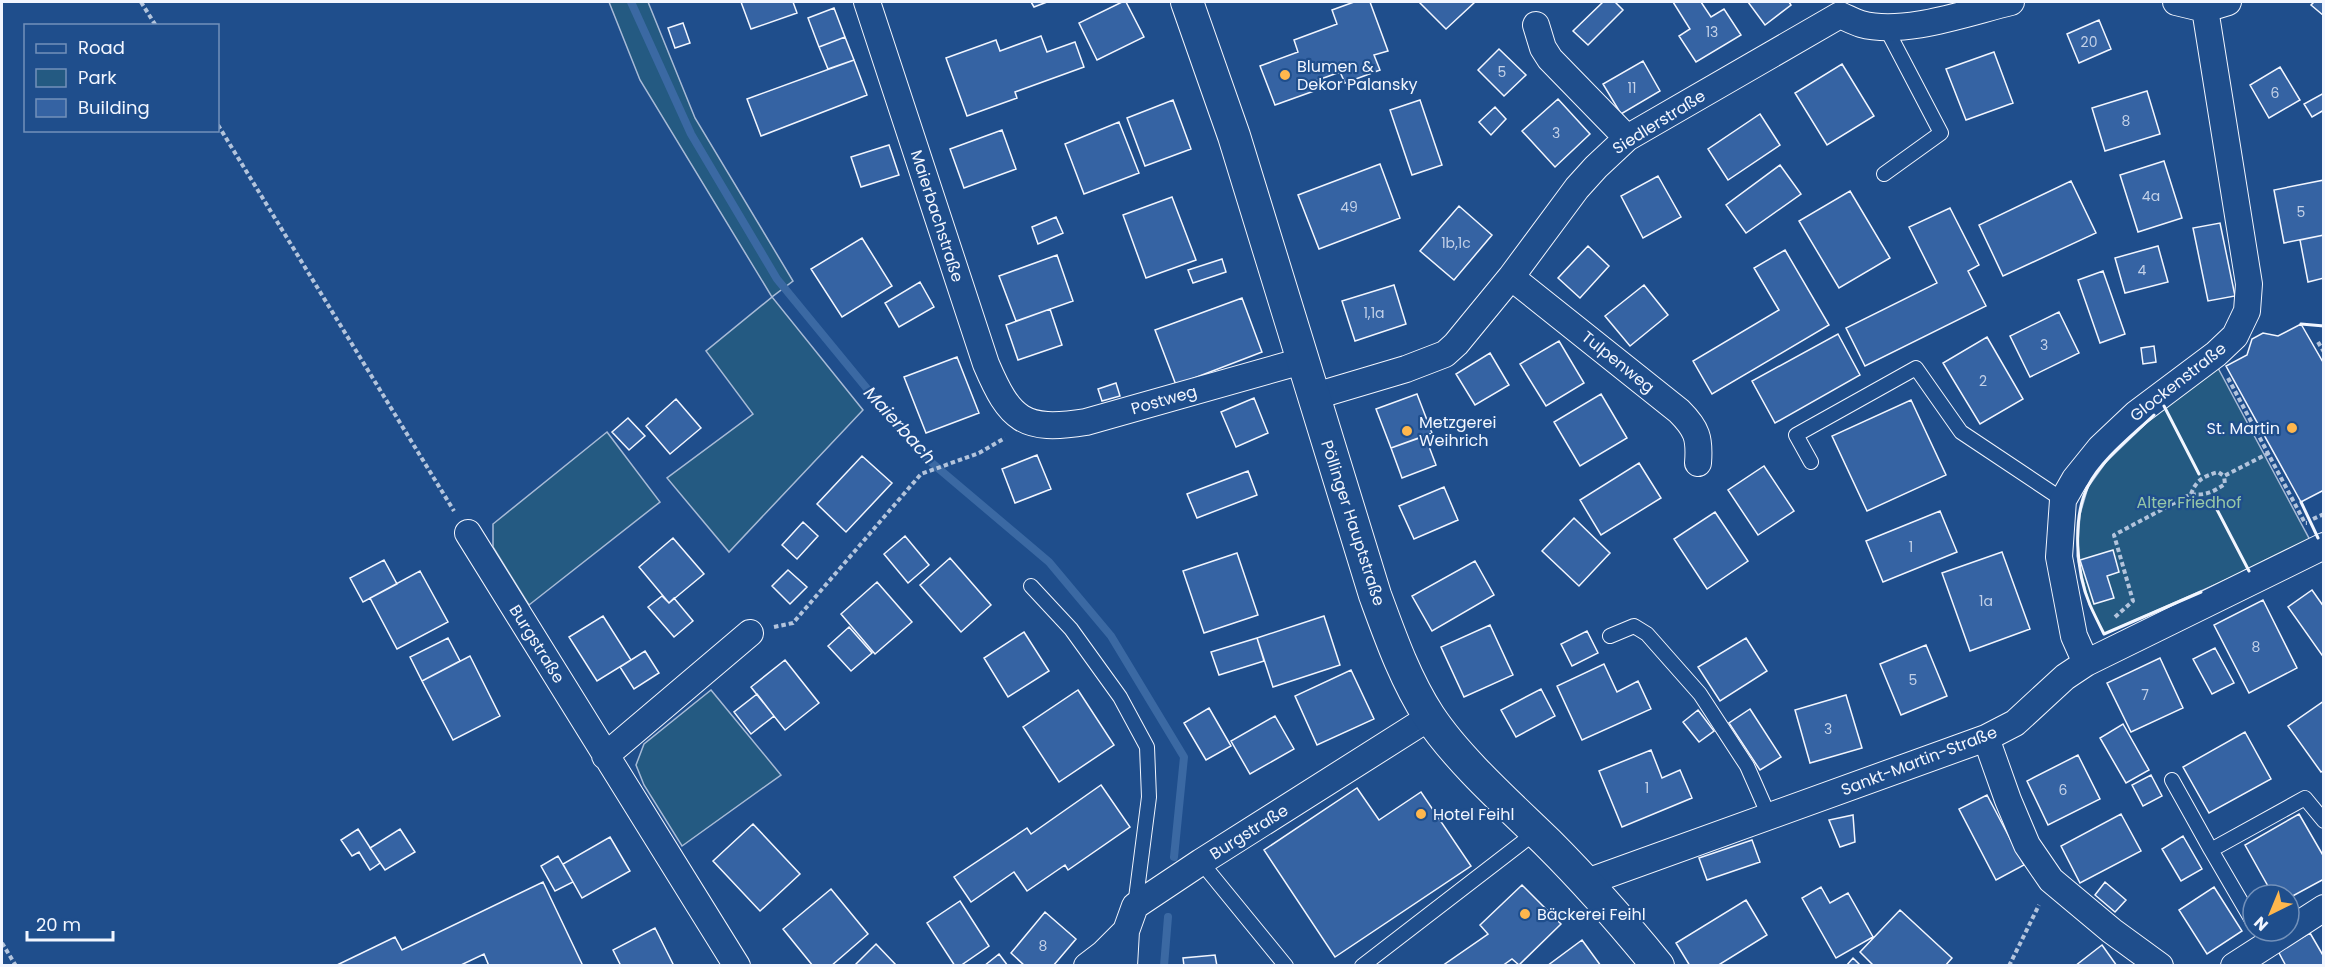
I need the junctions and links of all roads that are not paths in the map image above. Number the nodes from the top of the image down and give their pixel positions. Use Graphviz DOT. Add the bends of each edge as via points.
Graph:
graph roads {
  1 [pos="867,2"];
  2 [pos="1187,2"];
  3 [pos="2011,2"];
  4 [pos="2176,2"];
  5 [pos="2216,5"];
  6 [pos="1835,8"];
  7 [pos="1536,25"];
  8 [pos="1886,27"];
  9 [pos="1627,138"];
  10 [pos="1884,174"];
  11 [pos="1511,277"];
  12 [pos="1302,361"];
  13 [pos="1312,398"];
  14 [pos="1024,420"];
  15 [pos="1811,462"];
  16 [pos="1698,463"];
  17 [pos="2062,500"];
  18 [pos="468,533"];
  19 [pos="2324,546"];
  20 [pos="1031,586"];
  21 [pos="750,633"];
  22 [pos="1610,636"];
  23 [pos="2086,663"];
  24 [pos="1430,717"];
  25 [pos="1986,738"];
  26 [pos="605,756"];
  27 [pos="2172,780"];
  28 [pos="1769,816"];
  29 [pos="2324,821"];
  30 [pos="1536,832"];
  31 [pos="2211,850"];
  32 [pos="1201,862"];
  33 [pos="1587,882"];
  34 [pos="2241,901"];
  35 [pos="1135,906"];
  36 [pos="2324,908"];
  37 [pos="2301,919"];
  38 [pos="1126,931"];
  39 [pos="2259,943"];
  40 [pos="737,966"];
  41 [pos="1087,966"];
  42 [pos="1124,966"];
  43 [pos="1286,966"];
  44 [pos="1362,966"];
  45 [pos="1658,966"];
  46 [pos="2160,966"];
  47 [pos="2234,966"];
  1 -- 14 [label="street, Maierbachstraße" via="986,364 998,393 1012,412"];
  2 -- 12 [label="street, Pöllinger Hauptstraße" via="1234,136"];
  3 -- 8 [label="street, Siedlerstraße" via="1909,27"];
  4 -- 5 [label="street"];
  5 -- 17 [label="street, Glockenstraße" via="2249,284 2247,311 2235,336 2216,354 2136,414 2100,448"];
  6 -- 8 [label="street, Siedlerstraße" via="1861,24"];
  6 -- 9 [label="street, Siedlerstraße"];
  7 -- 9 [label="street" via="1550,59"];
  8 -- 10 [label="lane" via="1941,134"];
  9 -- 11 [label="street, Siedlerstraße" via="1578,188"];
  11 -- 13 [label="street, Siedlerstraße" via="1445,354"];
  11 -- 16 [label="street, Tulpenweg" via="1685,417 1698,440"];
  12 -- 13 [label="street, Pöllinger Hauptstraße"];
  12 -- 14 [label="street, Postweg" via="1086,422 1041,426"];
  13 -- 24 [label="street, Pöllinger Hauptstraße" via="1375,595 1396,650"];
  15 -- 17 [label="lane" via="1796,435 1916,369 1961,432"];
  17 -- 23 [label="street" via="2059,557 2074,636"];
  18 -- 26 [label="street, Burgstraße"];
  19 -- 23 [label="street, Sankt-Martin-Straße"];
  20 -- 35 [label="lane" via="1071,629 1120,697 1147,747 1149,797"];
  21 -- 26 [label="street"];
  22 -- 28 [label="lane" via="1634,626 1647,634 1700,694 1747,766"];
  23 -- 25 [label="street, Sankt-Martin-Straße" via="2015,723"];
  24 -- 30 [label="street, Pöllinger Hauptstraße"];
  24 -- 32 [label="street, Burgstraße"];
  25 -- 28 [label="street, Sankt-Martin-Straße"];
  25 -- 46 [label="street" via="2027,845 2051,880"];
  26 -- 40 [label="street, Burgstraße"];
  27 -- 31 [label="lane"];
  28 -- 33 [label="street, Sankt-Martin-Straße"];
  29 -- 31 [label="lane" via="2305,798"];
  30 -- 33 [label="street, Pöllinger Hauptstraße"];
  30 -- 44 [label="lane"];
  31 -- 34 [label="lane"];
  32 -- 35 [label="street, Burgstraße"];
  32 -- 43 [label="lane"];
  33 -- 45 [label="street, Pöllinger Hauptstraße"];
  35 -- 38 [label="street"];
  36 -- 37 [label="street"];
  38 -- 41 [label="street"];
  38 -- 42 [label="street"];
  39 -- 47 [label="street"];
}
